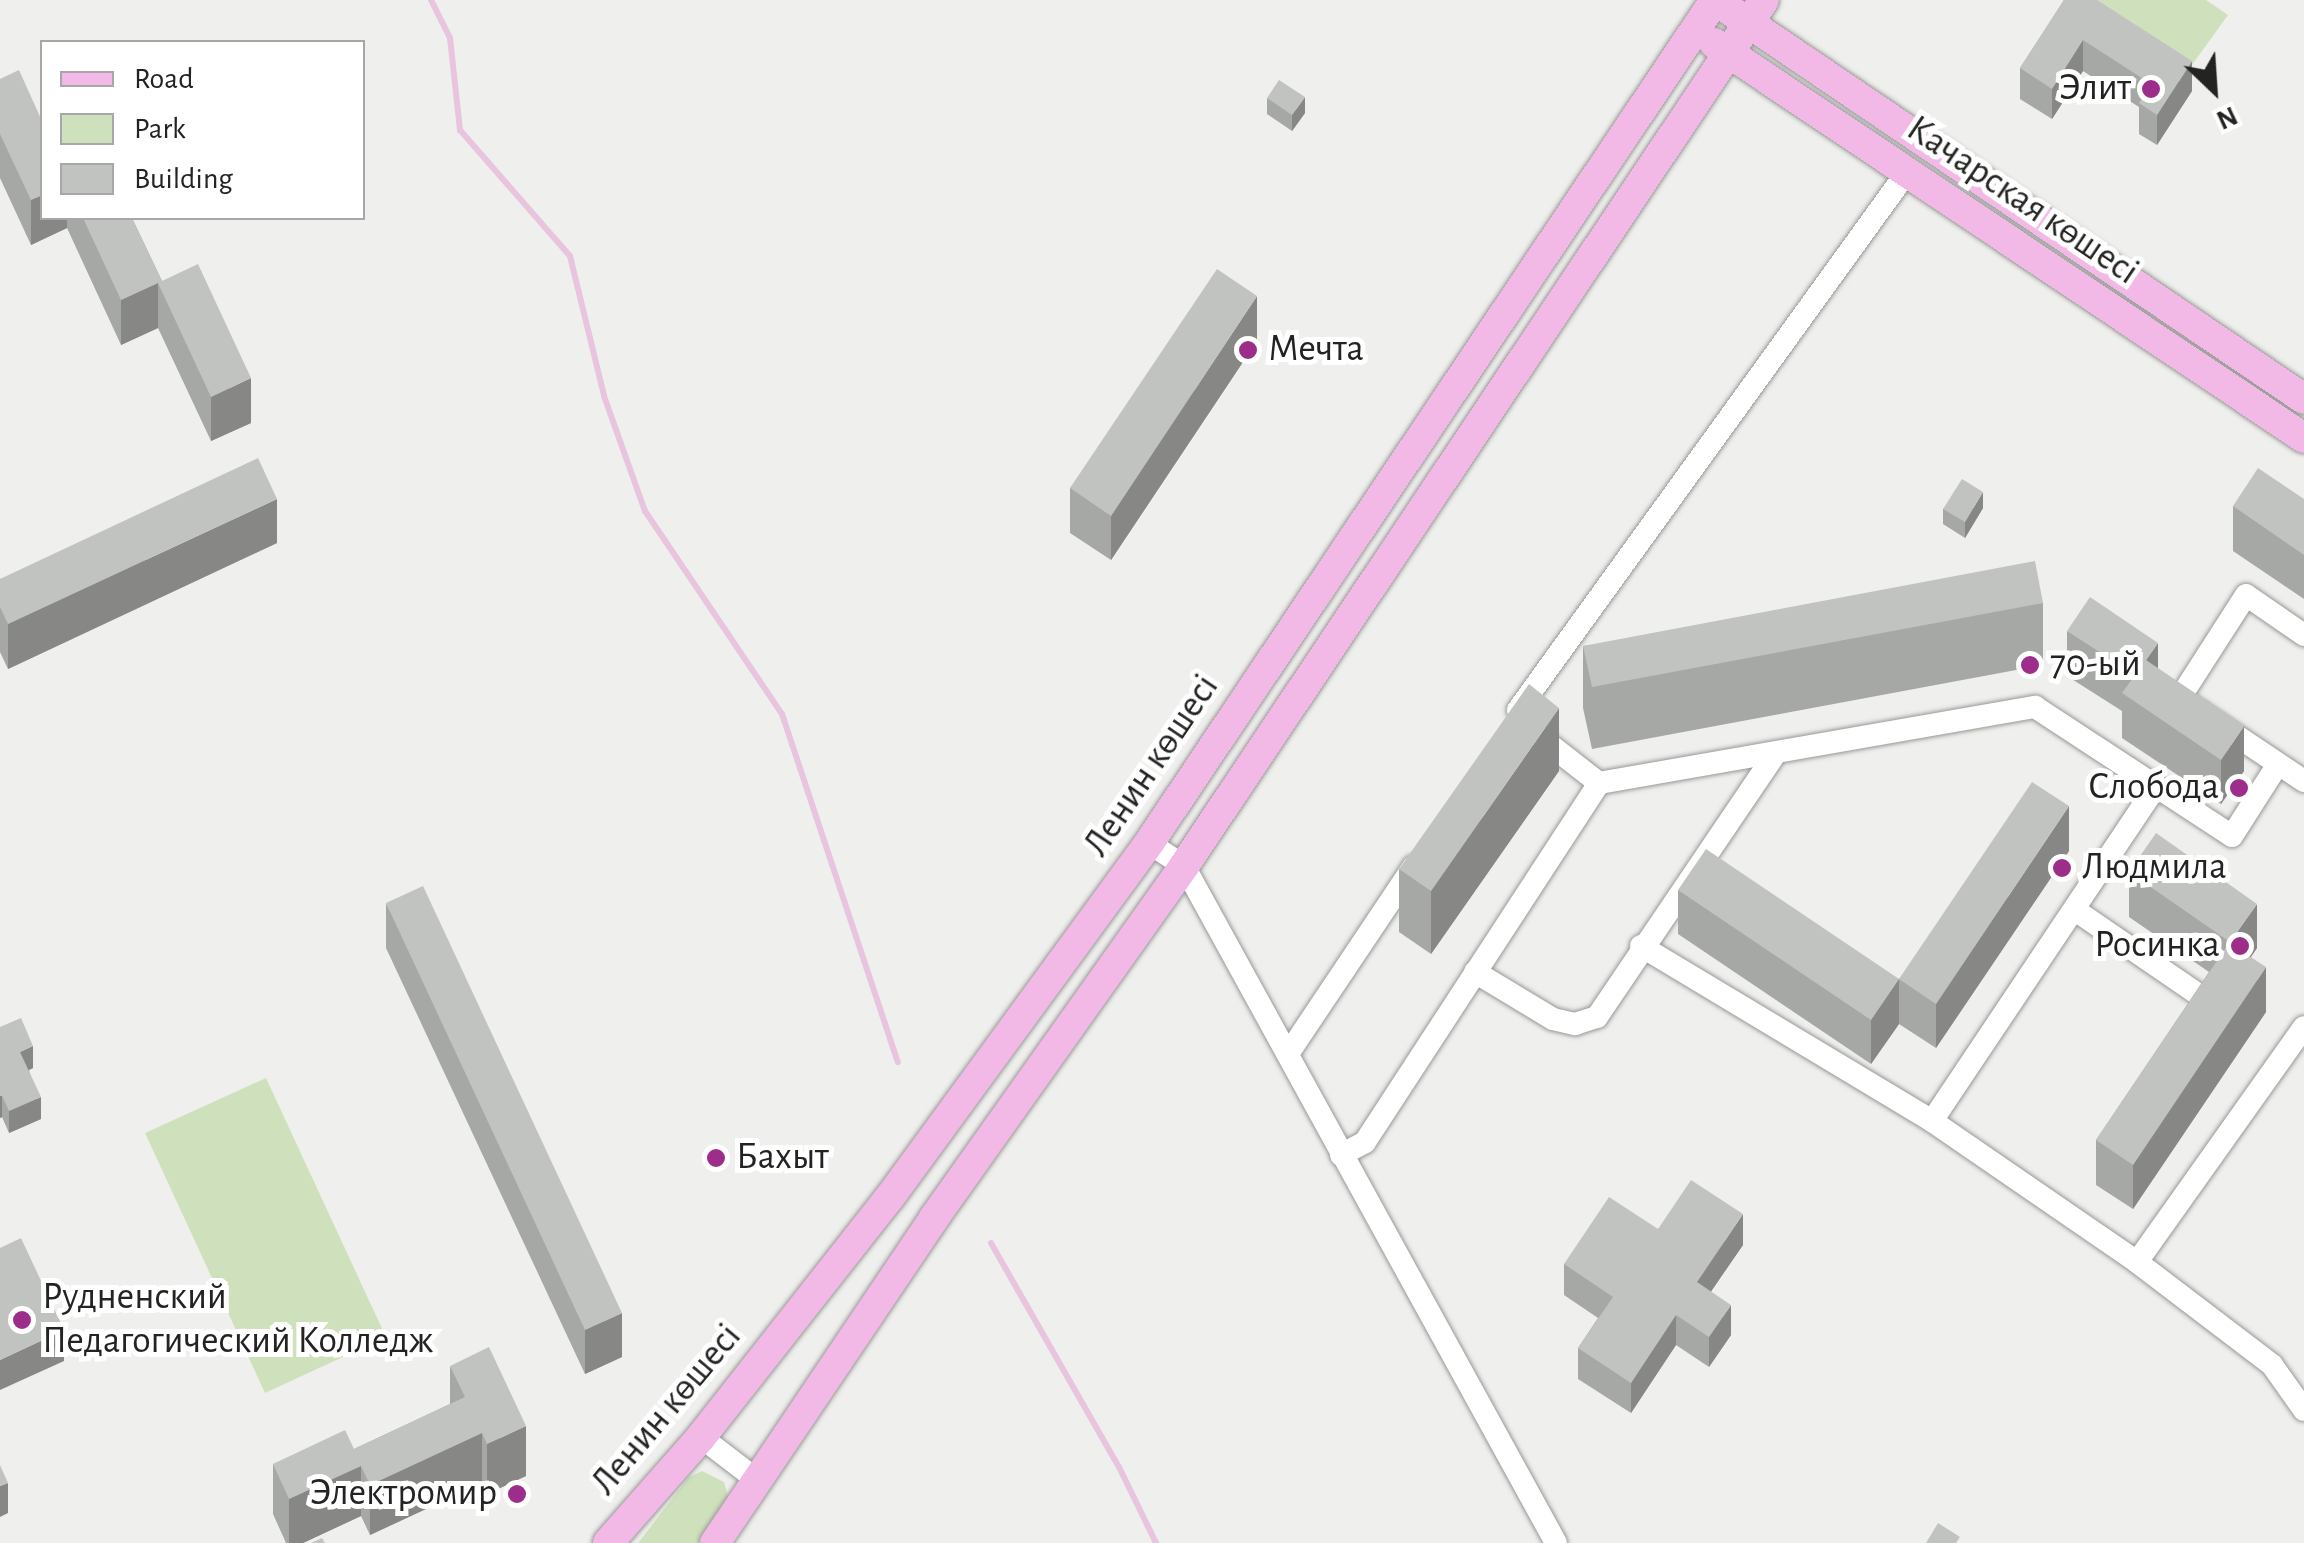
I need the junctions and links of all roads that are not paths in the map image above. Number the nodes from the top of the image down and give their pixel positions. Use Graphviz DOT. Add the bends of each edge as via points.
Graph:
graph roads {
  1 [pos="1715,0"];
  2 [pos="1756,12"];
  3 [pos="1694,30"];
  4 [pos="1728,53"];
  5 [pos="1907,172"];
  6 [pos="2304,398"];
  7 [pos="2304,438"];
  8 [pos="2304,635"];
  9 [pos="1776,753"];
  10 [pos="2278,764"];
  11 [pos="2304,781"];
  12 [pos="1599,783"];
  13 [pos="2156,787"];
  14 [pos="1149,843"];
  15 [pos="1428,845"];
  16 [pos="1184,866"];
  17 [pos="2075,910"];
  18 [pos="1642,946"];
  19 [pos="1475,972"];
  20 [pos="2199,995"];
  21 [pos="2304,1026"];
  22 [pos="1288,1054"];
  23 [pos="1932,1121"];
  24 [pos="1341,1154"];
  25 [pos="2137,1262"];
  26 [pos="2304,1410"];
  27 [pos="701,1438"];
  28 [pos="757,1480"];
  29 [pos="608,1543"];
  30 [pos="715,1543"];
  31 [pos="1556,1543"];
  1 -- 2 [label="main road, Качарская көшесі"];
  1 -- 3 [label="main road, Ленин көшесі"];
  2 -- 4 [label="main road"];
  2 -- 6 [label="main road, Качарская көшесі"];
  3 -- 4 [label="main road, Качарская көшесі"];
  3 -- 14 [label="main road, Ленин көшесі"];
  4 -- 5 [label="main road, Качарская көшесі"];
  4 -- 16 [label="main road"];
  5 -- 7 [label="main road, Качарская көшесі"];
  5 -- 12 [label="street" via="1508,724"];
  8 -- 10 [label="street" via="2246,596 2180,698"];
  9 -- 12 [label="street"];
  9 -- 13 [label="street" via="2036,707"];
  9 -- 18 [label="street"];
  10 -- 11 [label="street"];
  10 -- 13 [label="street" via="2232,836"];
  12 -- 19 [label="street"];
  13 -- 17 [label="street"];
  14 -- 16 [label="street"];
  14 -- 27 [label="main road, Ленин көшесі" via="890,1198"];
  15 -- 22 [label="street"];
  16 -- 22 [label="street"];
  16 -- 28 [label="main road"];
  17 -- 20 [label="street"];
  17 -- 23 [label="street"];
  18 -- 19 [label="street" via="1598,1017 1575,1024"];
  18 -- 23 [label="street"];
  19 -- 24 [label="street" via="1365,1142"];
  21 -- 25 [label="street"];
  22 -- 24 [label="street"];
  23 -- 25 [label="street"];
  24 -- 31 [label="street"];
  25 -- 26 [label="street" via="2272,1365"];
  27 -- 28 [label="street"];
  27 -- 29 [label="main road, Ленин көшесі"];
  28 -- 30 [label="main road"];
}
